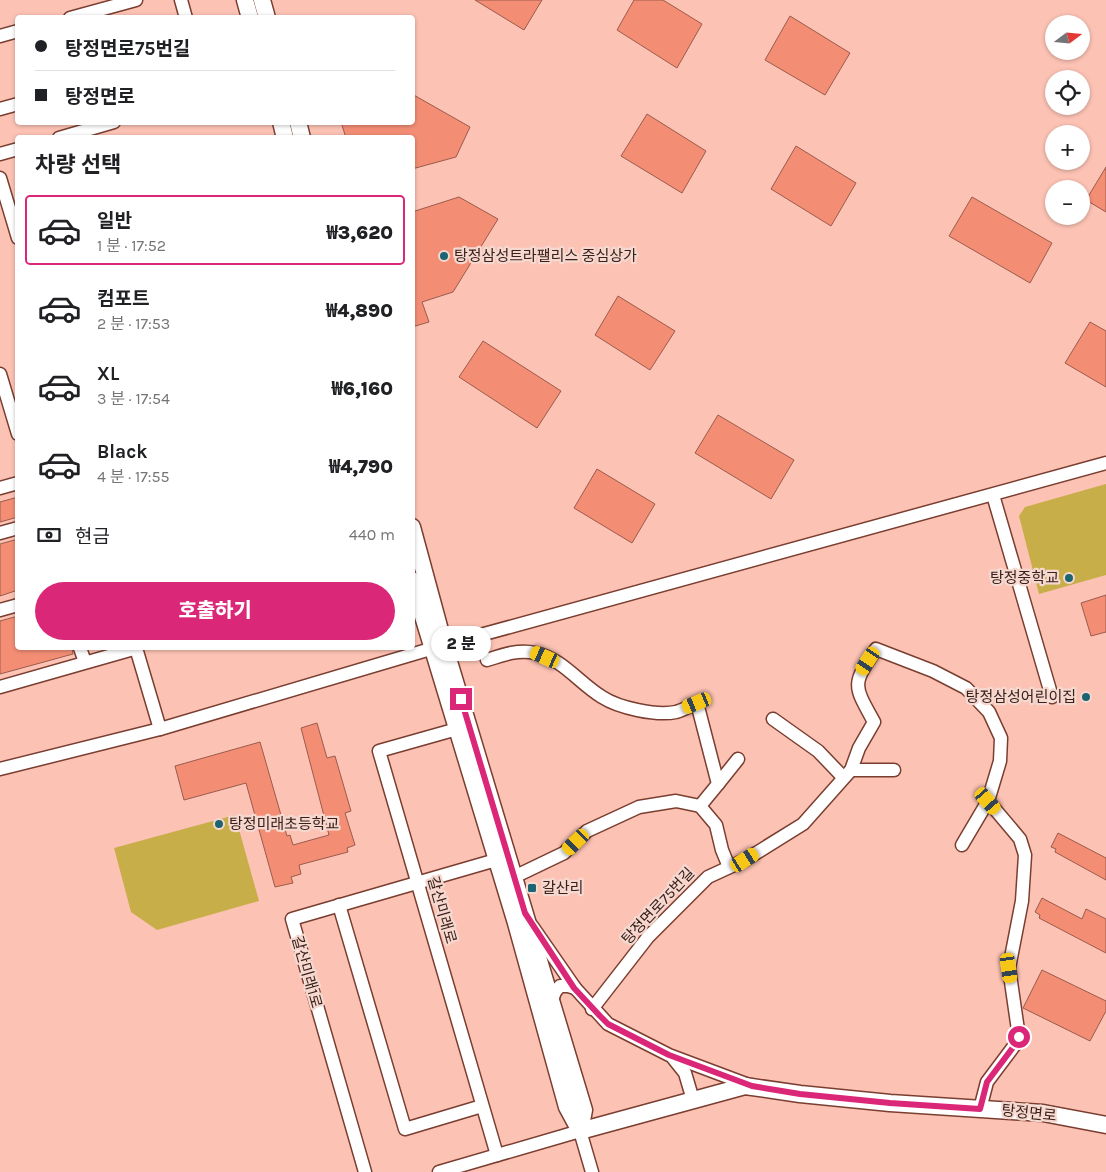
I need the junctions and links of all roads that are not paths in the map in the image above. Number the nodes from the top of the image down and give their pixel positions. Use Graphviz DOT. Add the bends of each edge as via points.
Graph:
graph roads {
  1 [pos="136,0"];
  2 [pos="181,0"];
  3 [pos="244,0"];
  4 [pos="262,0"];
  5 [pos="81,15"];
  6 [pos="185,15"];
  7 [pos="249,15"];
  8 [pos="266,15"];
  9 [pos="15,32"];
  10 [pos="0,36"];
  11 [pos="15,105"];
  12 [pos="0,109"];
  13 [pos="104,125"];
  14 [pos="69,135"];
  15 [pos="15,150"];
  16 [pos="0,154"];
  17 [pos="0,178"];
  18 [pos="15,228"];
  19 [pos="0,374"];
  20 [pos="15,424"];
  21 [pos="1106,463"];
  22 [pos="15,484"];
  23 [pos="0,488"];
  24 [pos="993,495"];
  25 [pos="15,529"];
  26 [pos="0,533"];
  27 [pos="415,540"];
  28 [pos="415,587"];
  29 [pos="15,606"];
  30 [pos="0,610"];
  31 [pos="439,647"];
  32 [pos="81,650"];
  33 [pos="129,650"];
  34 [pos="137,650"];
  35 [pos="487,660"];
  36 [pos="84,662"];
  37 [pos="0,687"];
  38 [pos="1052,697"];
  39 [pos="773,719"];
  40 [pos="457,728"];
  41 [pos="160,729"];
  42 [pos="738,759"];
  43 [pos="0,769"];
  44 [pos="894,770"];
  45 [pos="847,773"];
  46 [pos="718,784"];
  47 [pos="988,801"];
  48 [pos="700,806"];
  49 [pos="962,845"];
  50 [pos="496,860"];
  51 [pos="730,867"];
  52 [pos="514,877"];
  53 [pos="417,882"];
  54 [pos="339,905"];
  55 [pos="520,918"];
  56 [pos="574,988"];
  57 [pos="552,1000"];
  58 [pos="592,1009"];
  59 [pos="669,1055"];
  60 [pos="752,1086"];
  61 [pos="693,1100"];
  62 [pos="482,1106"];
  63 [pos="980,1109"];
  64 [pos="1106,1124"];
  65 [pos="580,1131"];
  66 [pos="496,1155"];
  67 [pos="365,1172"];
  68 [pos="439,1172"];
  69 [pos="592,1172"];
  1 -- 5 [label="street"];
  2 -- 6 [label="street"];
  3 -- 7 [label="main road"];
  4 -- 8 [label="main road"];
  9 -- 10 [label="street"];
  11 -- 12 [label="street"];
  13 -- 14 [label="street"];
  15 -- 16 [label="street"];
  17 -- 18 [label="street"];
  19 -- 20 [label="street"];
  21 -- 24 [label="street"];
  22 -- 23 [label="street"];
  24 -- 31 [label="street"];
  24 -- 38 [label="street"];
  25 -- 26 [label="street"];
  27 -- 31 [label="main road, 탕정면로"];
  28 -- 31 [label="main road, 탕정면로"];
  29 -- 30 [label="street"];
  31 -- 40 [label="main road, 탕정면로"];
  31 -- 41 [label="street"];
  31 -- 52 [label="main road, 탕정면로"];
  32 -- 36 [label="street"];
  33 -- 36 [label="street"];
  34 -- 41 [label="street"];
  35 -- 46 [label="street" via="512,652 536,653 554,661 602,697 628,708 654,713 676,712 697,703"];
  36 -- 37 [label="street"];
  39 -- 45 [label="street"];
  40 -- 50 [label="main road, 탕정면로"];
  40 -- 53 [label="street, 갈산미래로" via="379,751"];
  41 -- 43 [label="street"];
  42 -- 46 [label="street"];
  44 -- 45 [label="street"];
  45 -- 47 [label="street, 탕정면로75번길" via="874,722 858,684 861,672 876,649 966,688 989,712 1001,738 1000,762"];
  45 -- 51 [label="street, 탕정면로75번길" via="803,824"];
  46 -- 48 [label="street"];
  47 -- 49 [label="street"];
  47 -- 63 [label="street" via="1020,840 1025,855 1022,901 1009,968 1019,1037 987,1082"];
  48 -- 51 [label="street" via="716,825"];
  48 -- 52 [label="street" via="676,801 639,807 587,831 564,853"];
  50 -- 53 [label="street, 갈산미래1로"];
  50 -- 55 [label="main road, 탕정면로"];
  51 -- 58 [label="street, 탕정면로75번길" via="708,877 648,937"];
  52 -- 55 [label="main road, 탕정면로"];
  53 -- 54 [label="street, 갈산미래1로"];
  53 -- 62 [label="street, 갈산미래로"];
  54 -- 62 [label="street" via="405,1129"];
  54 -- 67 [label="street, 갈산미래1로" via="292,919"];
  55 -- 56 [label="street, 탕정면로"];
  55 -- 57 [label="main road"];
  55 -- 65 [label="main road" via="566,1107"];
  56 -- 57 [label="street" via="560,986"];
  56 -- 58 [label="street, 탕정면로"];
  57 -- 65 [label="main road" via="584,1110"];
  58 -- 59 [label="street, 탕정면로" via="614,1027"];
  59 -- 60 [label="street, 탕정면로"];
  59 -- 61 [label="street" via="686,1073"];
  60 -- 61 [label="main road"];
  60 -- 63 [label="main road, 탕정면로" via="800,1094"];
  61 -- 65 [label="main road"];
  62 -- 66 [label="street, 갈산미래로"];
  63 -- 64 [label="main road, 탕정면로" via="1044,1112"];
  65 -- 66 [label="street"];
  65 -- 69 [label="street"];
  66 -- 68 [label="street"];
}
